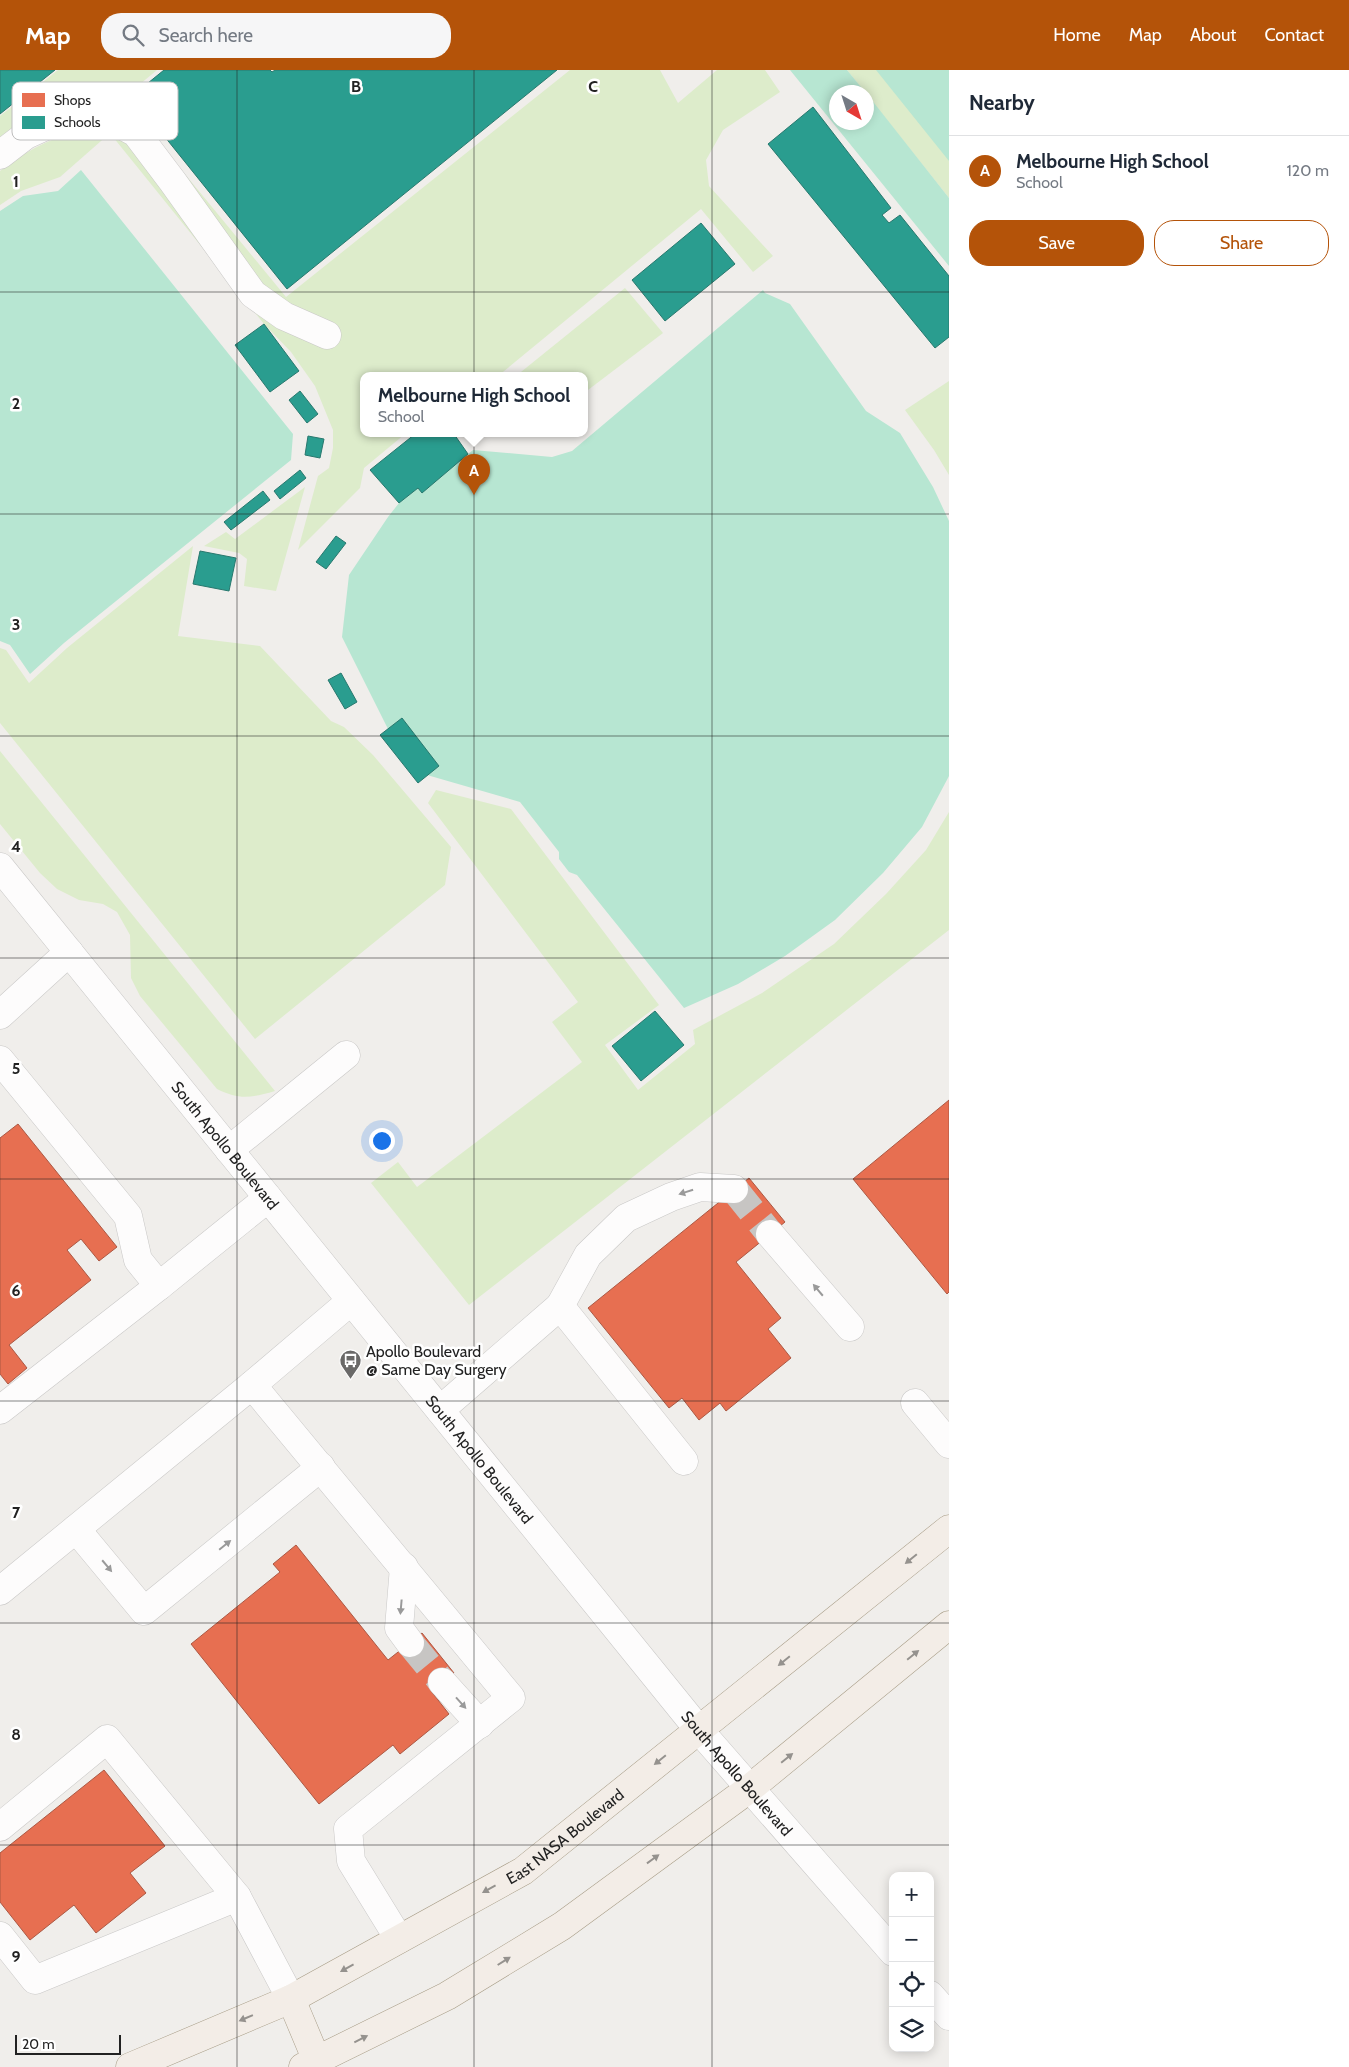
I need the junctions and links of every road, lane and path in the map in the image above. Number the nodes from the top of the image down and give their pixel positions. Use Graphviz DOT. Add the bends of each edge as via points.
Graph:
graph roads {
  1 [pos="20,140"];
  2 [pos="141,140"];
  3 [pos="0,155"];
  4 [pos="328,335"];
  5 [pos="0,867"];
  6 [pos="69,952"];
  7 [pos="0,1015"];
  8 [pos="346,1055"];
  9 [pos="0,1060"];
  10 [pos="229,1150"];
  11 [pos="734,1190"];
  12 [pos="268,1198"];
  13 [pos="770,1234"];
  14 [pos="159,1286"];
  15 [pos="352,1301"];
  16 [pos="560,1306"];
  17 [pos="850,1327"];
  18 [pos="252,1384"];
  19 [pos="915,1403"];
  20 [pos="0,1410"];
  21 [pos="440,1410"];
  22 [pos="949,1444"];
  23 [pos="684,1462"];
  24 [pos="321,1467"];
  25 [pos="76,1529"];
  26 [pos="949,1529"];
  27 [pos="404,1567"];
  28 [pos="0,1591"];
  29 [pos="949,1625"];
  30 [pos="410,1643"];
  31 [pos="442,1682"];
  32 [pos="480,1724"];
  33 [pos="699,1730"];
  34 [pos="749,1789"];
  35 [pos="0,1828"];
  36 [pos="237,1897"];
  37 [pos="0,1936"];
  38 [pos="399,1939"];
  39 [pos="889,1947"];
  40 [pos="291,1998"];
  41 [pos="934,1999"];
  42 [pos="949,2016"];
  43 [pos="310,2064"];
  44 [pos="130,2067"];
  1 -- 3 [label="street"];
  2 -- 4 [label="street" via="253,294 284,316"];
  5 -- 6 [label="street, South Apollo Boulevard"];
  6 -- 7 [label="street"];
  6 -- 10 [label="street, South Apollo Boulevard"];
  8 -- 10 [label="street"];
  9 -- 14 [label="street" via="128,1216 138,1260"];
  10 -- 12 [label="street, South Apollo Boulevard"];
  11 -- 16 [label="street, one-way" via="700,1187 626,1218 588,1255"];
  12 -- 14 [label="street"];
  12 -- 15 [label="street, South Apollo Boulevard"];
  17 -- 13 [label="street, one-way"];
  14 -- 20 [label="street"];
  15 -- 18 [label="street"];
  15 -- 21 [label="street, South Apollo Boulevard"];
  16 -- 21 [label="street"];
  16 -- 23 [label="street"];
  18 -- 24 [label="street"];
  18 -- 25 [label="street"];
  19 -- 22 [label="street"];
  21 -- 33 [label="street, South Apollo Boulevard"];
  25 -- 24 [label="street, one-way" via="144,1611"];
  24 -- 27 [label="street"];
  25 -- 28 [label="street"];
  26 -- 33 [label="main road, East NASA Boulevard, one-way"];
  27 -- 30 [label="street, one-way" via="399,1628"];
  27 -- 32 [label="street" via="511,1698"];
  34 -- 29 [label="main road, one-way"];
  31 -- 32 [label="street, one-way"];
  32 -- 38 [label="street" via="348,1829 351,1861"];
  33 -- 34 [label="street, South Apollo Boulevard"];
  33 -- 38 [label="main road, East NASA Boulevard, one-way" via="523,1871"];
  34 -- 39 [label="street, South Apollo Boulevard"];
  43 -- 34 [label="main road, one-way" via="447,1996 562,1926"];
  35 -- 36 [label="street" via="107,1739"];
  36 -- 37 [label="street" via="35,1980"];
  36 -- 40 [label="street"];
  38 -- 40 [label="main road, East NASA Boulevard, one-way"];
  40 -- 43 [label="main road"];
  40 -- 44 [label="main road, East NASA Boulevard, one-way"];
  41 -- 42 [label="street"];
}
